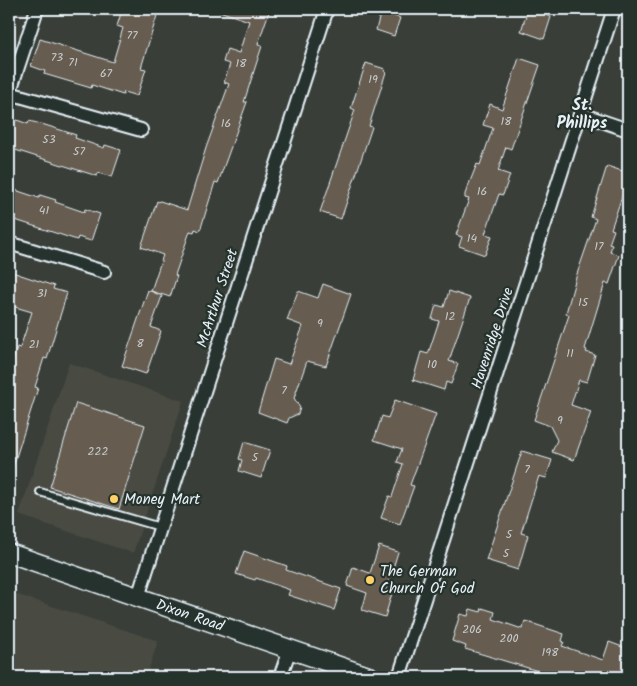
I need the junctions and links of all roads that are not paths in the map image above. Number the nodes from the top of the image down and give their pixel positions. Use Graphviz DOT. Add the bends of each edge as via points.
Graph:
graph roads {
  1 [pos="37,9"];
  2 [pos="327,9"];
  3 [pos="614,9"];
  4 [pos="9,94"];
  5 [pos="581,114"];
  6 [pos="141,130"];
  7 [pos="628,130"];
  8 [pos="9,243"];
  9 [pos="104,272"];
  10 [pos="40,492"];
  11 [pos="160,527"];
  12 [pos="9,553"];
  13 [pos="138,597"];
  14 [pos="290,650"];
  15 [pos="280,677"];
  16 [pos="371,677"];
  17 [pos="399,677"];
  1 -- 4 [label="street"];
  2 -- 11 [label="street, McArthur Street"];
  3 -- 5 [label="street, Havenridge Drive"];
  4 -- 6 [label="street"];
  5 -- 7 [label="street"];
  5 -- 17 [label="street, Havenridge Drive"];
  8 -- 9 [label="street"];
  10 -- 11 [label="lane"];
  11 -- 13 [label="street, McArthur Street"];
  12 -- 13 [label="main road, Dixon Road"];
  13 -- 14 [label="main road, Dixon Road"];
  14 -- 15 [label="street"];
  14 -- 16 [label="main road, Dixon Road"];
}
